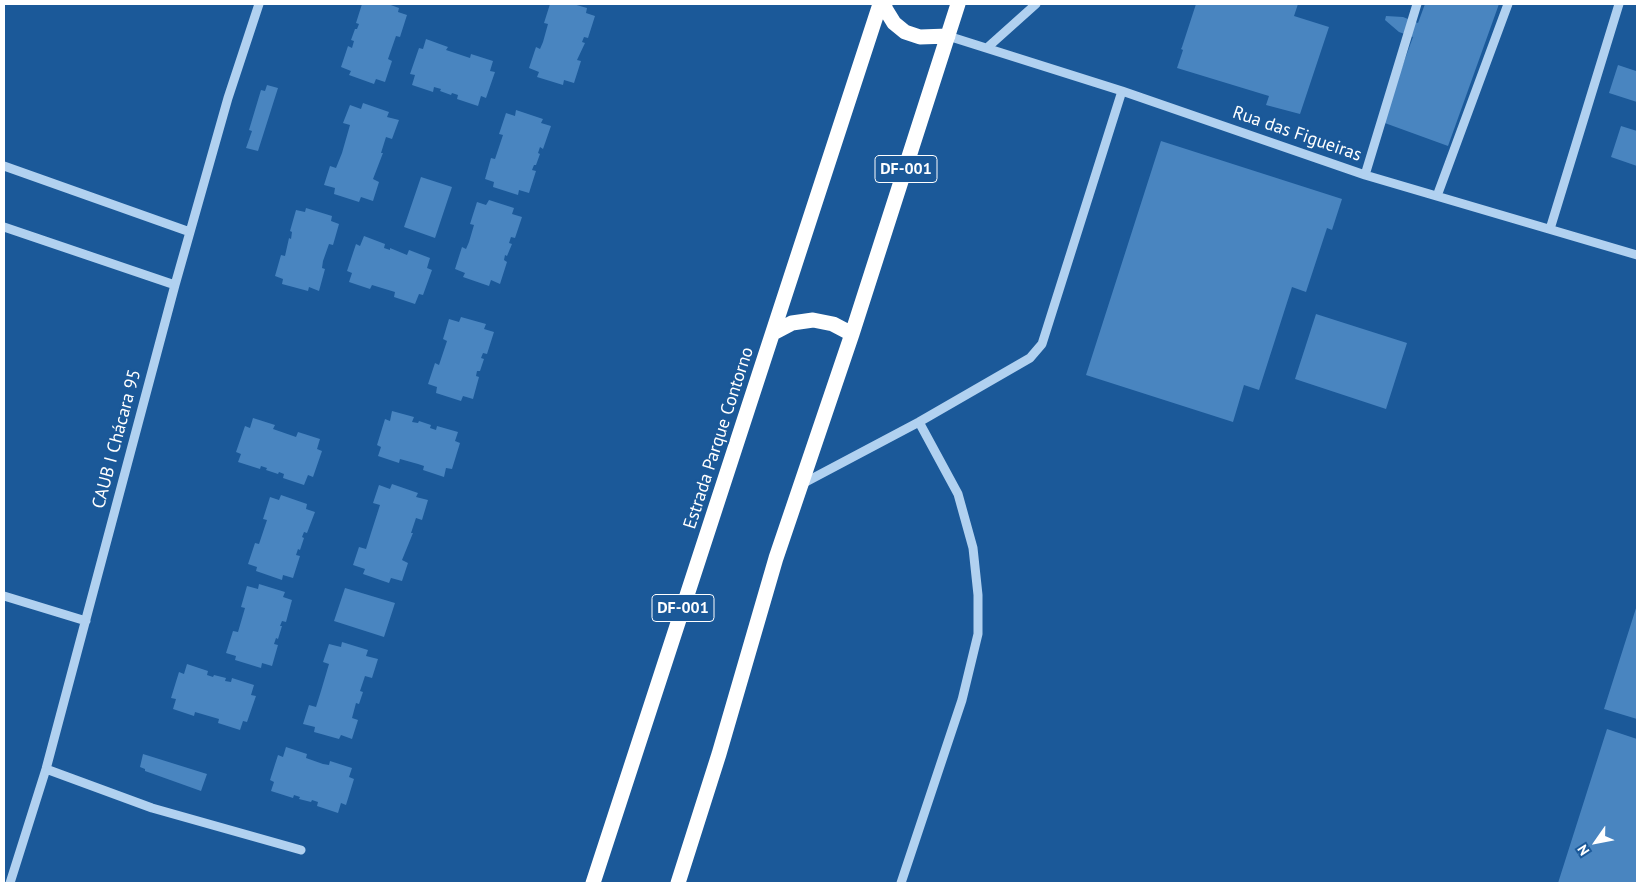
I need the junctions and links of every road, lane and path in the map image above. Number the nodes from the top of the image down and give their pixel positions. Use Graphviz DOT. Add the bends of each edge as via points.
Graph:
graph roads {
  1 [pos="258,4"];
  2 [pos="880,4"];
  3 [pos="884,4"];
  4 [pos="958,4"];
  5 [pos="1036,4"];
  6 [pos="1417,4"];
  7 [pos="1508,4"];
  8 [pos="1619,4"];
  9 [pos="948,36"];
  10 [pos="988,47"];
  11 [pos="1122,91"];
  12 [pos="4,166"];
  13 [pos="1365,175"];
  14 [pos="1437,196"];
  15 [pos="4,227"];
  16 [pos="1550,229"];
  17 [pos="190,232"];
  18 [pos="1637,255"];
  19 [pos="174,285"];
  20 [pos="773,333"];
  21 [pos="852,334"];
  22 [pos="919,422"];
  23 [pos="800,485"];
  24 [pos="4,596"];
  25 [pos="86,622"];
  26 [pos="46,770"];
  27 [pos="301,850"];
  28 [pos="10,883"];
  29 [pos="593,883"];
  30 [pos="678,883"];
  31 [pos="901,883"];
  1 -- 17 [label="street, CAUB I Chácara 95"];
  2 -- 20 [label="highway, Estrada Parque Contorno / DF-001"];
  3 -- 9 [label="highway" via="894,23 905,32 920,37"];
  4 -- 9 [label="highway, DF-001"];
  5 -- 10 [label="street"];
  6 -- 13 [label="street"];
  7 -- 14 [label="street"];
  8 -- 16 [label="street"];
  9 -- 10 [label="street, Rua das Figueiras"];
  9 -- 21 [label="highway, DF-001"];
  10 -- 11 [label="street, Rua das Figueiras"];
  11 -- 13 [label="street, Rua das Figueiras"];
  11 -- 22 [label="street" via="1042,344 1013,370"];
  12 -- 17 [label="street"];
  13 -- 14 [label="street, Rua das Figueiras"];
  14 -- 16 [label="street, Rua das Figueiras"];
  15 -- 19 [label="street"];
  16 -- 18 [label="street, Rua das Figueiras"];
  17 -- 19 [label="street, CAUB I Chácara 95"];
  19 -- 25 [label="street, CAUB I Chácara 95"];
  20 -- 21 [label="highway" via="792,323 813,320 834,324"];
  20 -- 29 [label="highway, Estrada Parque Contorno / DF-001"];
  21 -- 23 [label="highway, DF-001"];
  22 -- 23 [label="street"];
  22 -- 31 [label="street" via="958,494 974,548 978,634 962,700"];
  23 -- 30 [label="highway, DF-001"];
  24 -- 25 [label="street"];
  25 -- 26 [label="street, CAUB I Chácara 95"];
  26 -- 27 [label="street" via="152,808"];
  26 -- 28 [label="street, CAUB I Chácara 95"];
}
